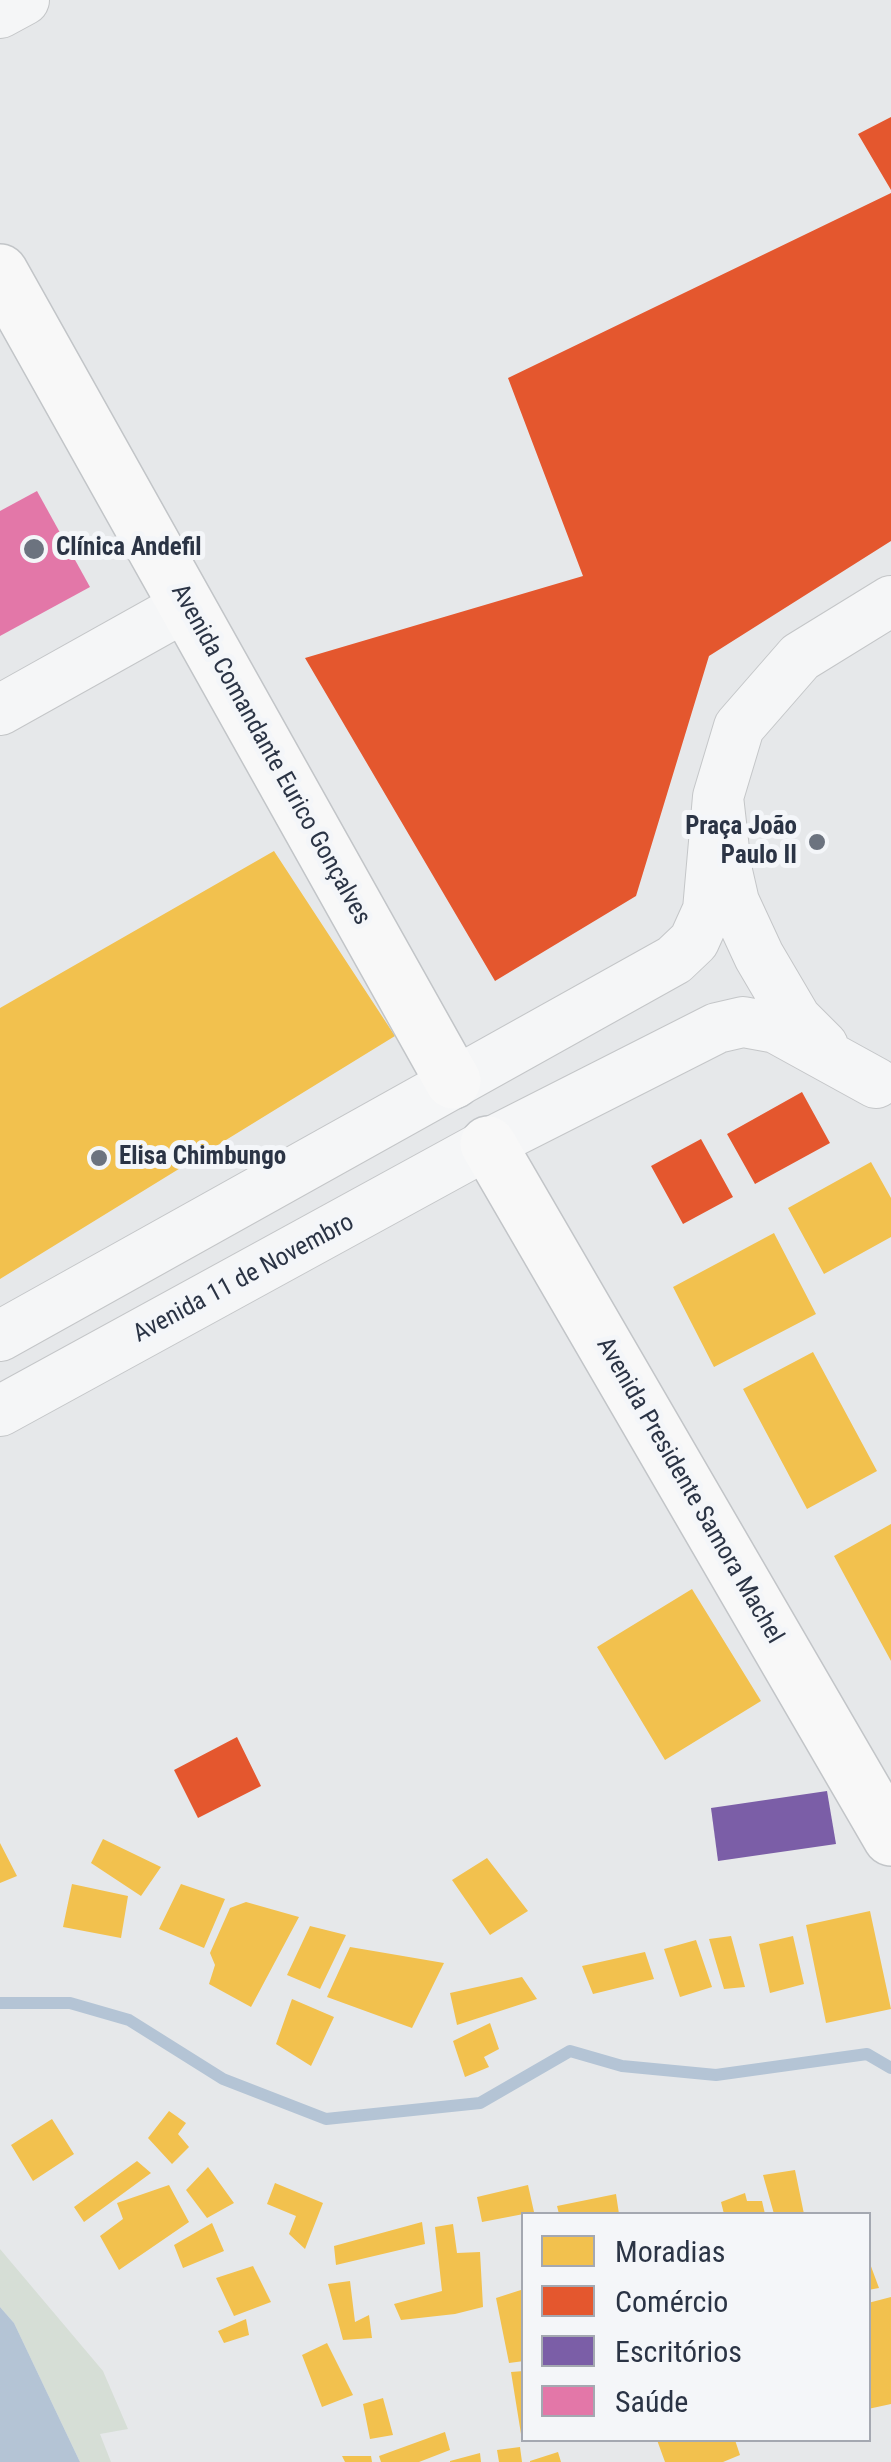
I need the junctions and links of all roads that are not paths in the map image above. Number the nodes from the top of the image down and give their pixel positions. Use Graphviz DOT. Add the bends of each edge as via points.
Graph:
graph roads {
  1 [pos="24,0"];
  2 [pos="0,13"];
  3 [pos="0,272"];
  4 [pos="891,602"];
  5 [pos="186,606"];
  6 [pos="0,710"];
  7 [pos="718,797"];
  8 [pos="453,1081"];
  9 [pos="883,1086"];
  10 [pos="488,1144"];
  11 [pos="0,1336"];
  12 [pos="0,1411"];
  13 [pos="891,1838"];
  1 -- 2 [label="street"];
  3 -- 5 [label="main road, Avenida Comandante Eurico Gonçalves"];
  4 -- 7 [label="street" via="800,657 740,727"];
  5 -- 6 [label="street"];
  5 -- 8 [label="main road, Avenida Comandante Eurico Gonçalves"];
  7 -- 8 [label="street" via="708,910 694,941 608,999"];
  7 -- 9 [label="street" via="734,902 758,956 796,1019 838,1060"];
  8 -- 10 [label="street" via="484,1082 498,1097 503,1118"];
  8 -- 11 [label="street"];
  9 -- 10 [label="street, Avenida 11 de Novembro" via="776,1028 743,1022 717,1028"];
  10 -- 12 [label="street, Avenida 11 de Novembro"];
  10 -- 13 [label="main road, Avenida Presidente Samora Machel"];
}
